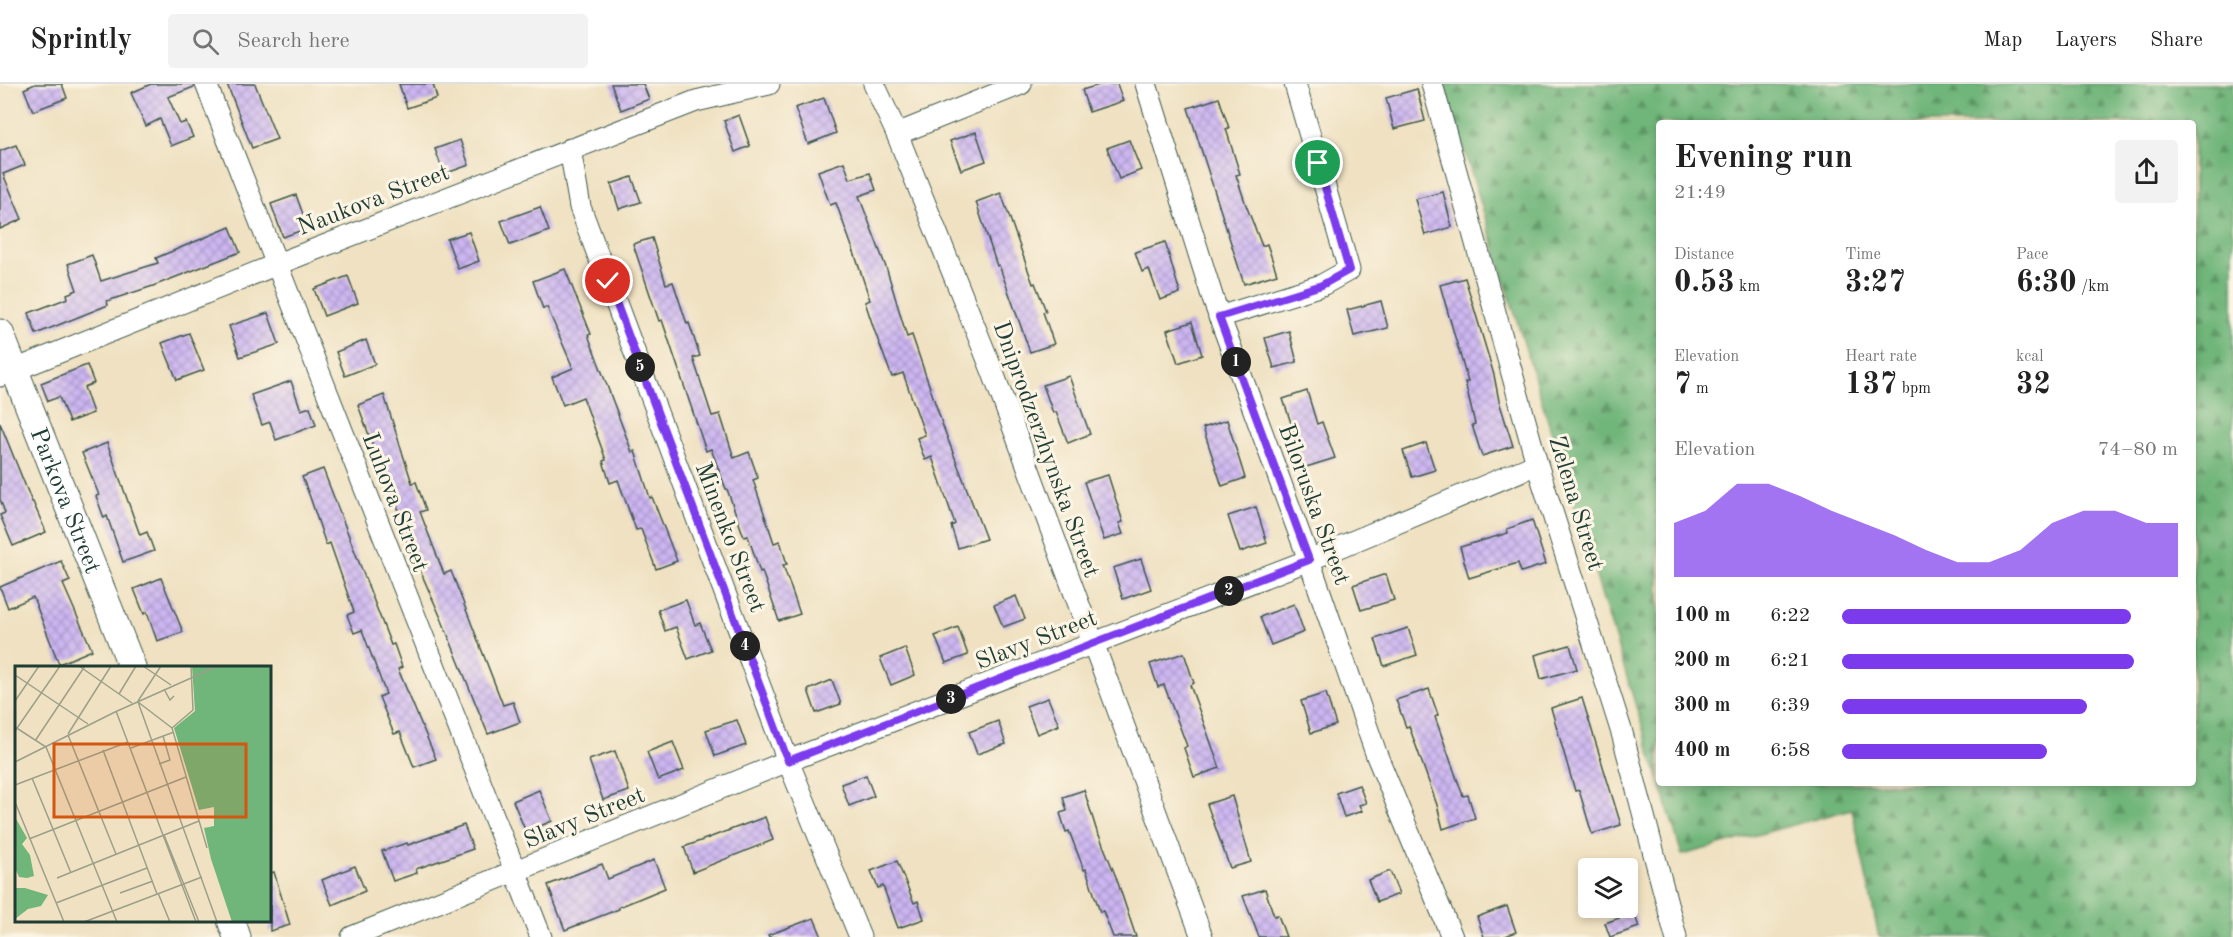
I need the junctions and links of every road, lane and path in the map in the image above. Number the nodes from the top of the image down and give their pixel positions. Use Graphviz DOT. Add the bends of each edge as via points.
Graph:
graph roads {
  1 [pos="206,84"];
  2 [pos="769,84"];
  3 [pos="874,84"];
  4 [pos="1021,84"];
  5 [pos="1146,84"];
  6 [pos="1295,84"];
  7 [pos="1432,84"];
  8 [pos="897,134"];
  9 [pos="570,149"];
  10 [pos="276,265"];
  11 [pos="1219,317"];
  12 [pos="0,333"];
  13 [pos="8,373"];
  14 [pos="1537,464"];
  15 [pos="1309,560"];
  16 [pos="1093,644"];
  17 [pos="132,666"];
  18 [pos="788,761"];
  19 [pos="514,872"];
  20 [pos="231,922"];
  21 [pos="237,937"];
  22 [pos="352,937"];
  23 [pos="541,937"];
  24 [pos="860,937"];
  25 [pos="1202,937"];
  26 [pos="1452,937"];
  27 [pos="1676,937"];
  1 -- 10 [label="street, Luhova Street"];
  2 -- 9 [label="street, Naukova Street" via="696,101"];
  3 -- 8 [label="street, Dniprodzerzhynska Street"];
  4 -- 8 [label="street"];
  5 -- 11 [label="street, Biloruska Street"];
  6 -- 11 [label="street" via="1349,270 1322,285"];
  7 -- 14 [label="street, Zelena Street"];
  8 -- 16 [label="street, Dniprodzerzhynska Street" via="992,370"];
  9 -- 10 [label="street, Naukova Street"];
  9 -- 18 [label="street, Minenko Street" via="580,207"];
  10 -- 13 [label="street, Naukova Street"];
  10 -- 19 [label="street, Luhova Street"];
  11 -- 15 [label="street, Biloruska Street"];
  12 -- 13 [label="street, Parkova Street"];
  13 -- 17 [label="street, Parkova Street"];
  14 -- 15 [label="street, Slavy Street"];
  14 -- 27 [label="street, Zelena Street" via="1622,733"];
  15 -- 16 [label="street, Slavy Street"];
  15 -- 26 [label="street, Biloruska Street" via="1377,756"];
  16 -- 18 [label="street, Slavy Street"];
  16 -- 25 [label="street, Dniprodzerzhynska Street"];
  18 -- 19 [label="street, Slavy Street"];
  18 -- 24 [label="street, Minenko Street"];
  19 -- 22 [label="street, Slavy Street"];
  19 -- 23 [label="street, Luhova Street"];
  20 -- 21 [label="street"];
}
